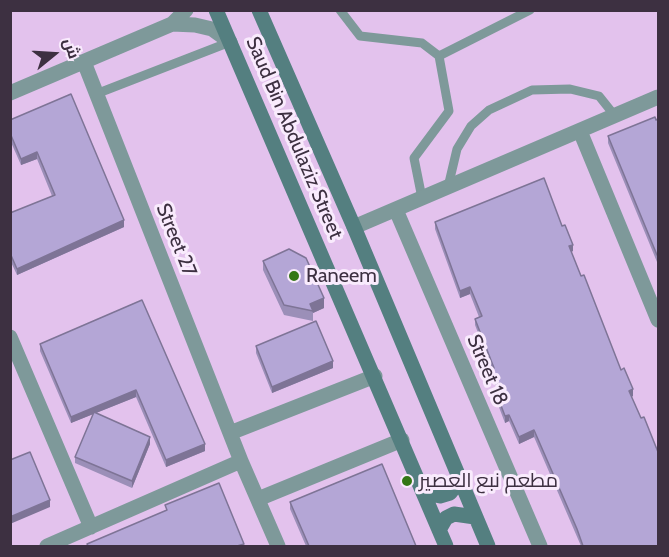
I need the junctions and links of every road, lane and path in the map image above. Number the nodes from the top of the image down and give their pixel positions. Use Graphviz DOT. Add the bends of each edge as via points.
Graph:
graph roads {
  1 [pos="186,10"];
  2 [pos="216,10"];
  3 [pos="259,10"];
  4 [pos="340,10"];
  5 [pos="530,10"];
  6 [pos="172,24"];
  7 [pos="230,42"];
  8 [pos="439,56"];
  9 [pos="84,62"];
  10 [pos="10,93"];
  11 [pos="96,94"];
  12 [pos="658,97"];
  13 [pos="615,116"];
  14 [pos="580,131"];
  15 [pos="448,187"];
  16 [pos="422,198"];
  17 [pos="396,210"];
  18 [pos="354,227"];
  19 [pos="658,317"];
  20 [pos="10,337"];
  21 [pos="16,364"];
  22 [pos="375,376"];
  23 [pos="230,433"];
  24 [pos="402,440"];
  25 [pos="242,461"];
  26 [pos="460,480"];
  27 [pos="421,486"];
  28 [pos="258,499"];
  29 [pos="476,518"];
  30 [pos="91,527"];
  31 [pos="439,530"];
  32 [pos="51,546"];
  33 [pos="278,546"];
  34 [pos="446,546"];
  35 [pos="488,546"];
  36 [pos="540,546"];
  1 -- 6 [label="street"];
  2 -- 7 [label="main road, Saud Bin Abdulaziz Street"];
  3 -- 18 [label="main road, Saud Bin Abdulaziz Street"];
  4 -- 8 [label="lane" via="360,36 422,43"];
  5 -- 8 [label="lane"];
  6 -- 7 [label="street" via="212,29"];
  6 -- 9 [label="street"];
  7 -- 11 [label="lane"];
  7 -- 22 [label="main road, Saud Bin Abdulaziz Street"];
  8 -- 16 [label="lane" via="449,111 414,158"];
  9 -- 10 [label="street"];
  9 -- 11 [label="street, Street 27"];
  11 -- 23 [label="street, Street 27"];
  12 -- 13 [label="street"];
  13 -- 14 [label="street"];
  13 -- 15 [label="lane" via="599,96 570,88 532,90 489,110 471,126 457,148"];
  14 -- 15 [label="street"];
  14 -- 19 [label="street"];
  15 -- 16 [label="street"];
  16 -- 17 [label="street"];
  17 -- 18 [label="street"];
  17 -- 36 [label="street, Street 18"];
  18 -- 26 [label="main road, Saud Bin Abdulaziz Street"];
  20 -- 21 [label="street"];
  21 -- 30 [label="street"];
  22 -- 23 [label="street"];
  22 -- 24 [label="main road, Saud Bin Abdulaziz Street"];
  23 -- 25 [label="street, Street 27"];
  24 -- 27 [label="main road, Saud Bin Abdulaziz Street"];
  24 -- 28 [label="street"];
  25 -- 28 [label="street, Street 27"];
  25 -- 30 [label="street"];
  26 -- 27 [label="main road" via="450,493 440,496"];
  26 -- 29 [label="main road, Saud Bin Abdulaziz Street"];
  27 -- 31 [label="main road, Saud Bin Abdulaziz Street"];
  28 -- 33 [label="street, Street 27"];
  29 -- 31 [label="main road" via="454,514 446,518"];
  29 -- 35 [label="main road, Saud Bin Abdulaziz Street"];
  30 -- 32 [label="street"];
  31 -- 34 [label="main road, Saud Bin Abdulaziz Street"];
}
